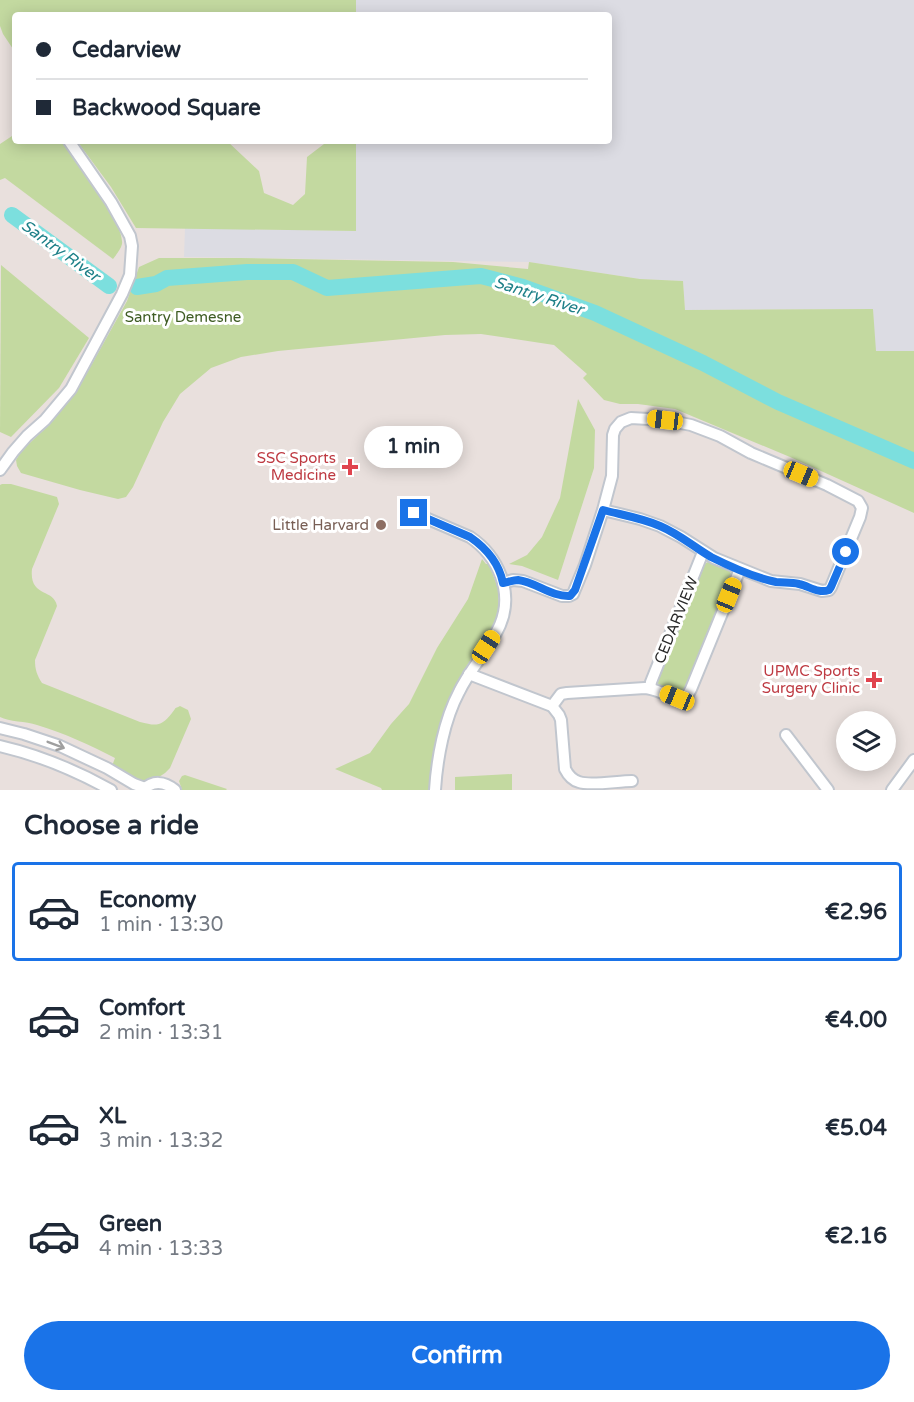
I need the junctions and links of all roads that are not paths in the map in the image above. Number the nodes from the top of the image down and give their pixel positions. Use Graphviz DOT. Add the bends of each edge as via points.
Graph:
graph roads {
  1 [pos="71,144"];
  2 [pos="0,470"];
  3 [pos="603,510"];
  4 [pos="414,513"];
  5 [pos="703,552"];
  6 [pos="740,569"];
  7 [pos="503,583"];
  8 [pos="470,674"];
  9 [pos="650,688"];
  10 [pos="552,706"];
  11 [pos="0,728"];
  12 [pos="786,735"];
  13 [pos="0,746"];
  14 [pos="914,759"];
  15 [pos="632,781"];
  16 [pos="144,789"];
  17 [pos="111,790"];
  18 [pos="175,790"];
  19 [pos="435,790"];
  20 [pos="828,790"];
  21 [pos="892,790"];
  1 -- 2 [label="street" via="130,236 131,268 123,294 71,390"];
  3 -- 5 [label="street" via="660,526"];
  3 -- 6 [label="street" via="612,476 613,435 621,422 631,418 681,423 705,430 828,485 861,504 860,517 829,590 777,582"];
  3 -- 7 [label="street" via="573,594 562,596 517,580"];
  4 -- 7 [label="street" via="478,543 496,564"];
  5 -- 6 [label="street"];
  5 -- 9 [label="street, CEDARVIEW"];
  6 -- 9 [label="street" via="688,697 681,699"];
  7 -- 8 [label="street" via="502,621"];
  8 -- 10 [label="street"];
  8 -- 19 [label="street" via="458,693 444,734"];
  9 -- 10 [label="street" via="561,694"];
  10 -- 15 [label="street" via="561,720 564,765 572,779 583,784"];
  11 -- 16 [label="street, one-way" via="60,746"];
  12 -- 20 [label="street"];
  13 -- 17 [label="street" via="54,762"];
  14 -- 21 [label="street"];
  16 -- 18 [label="street" via="157,782"];
}
